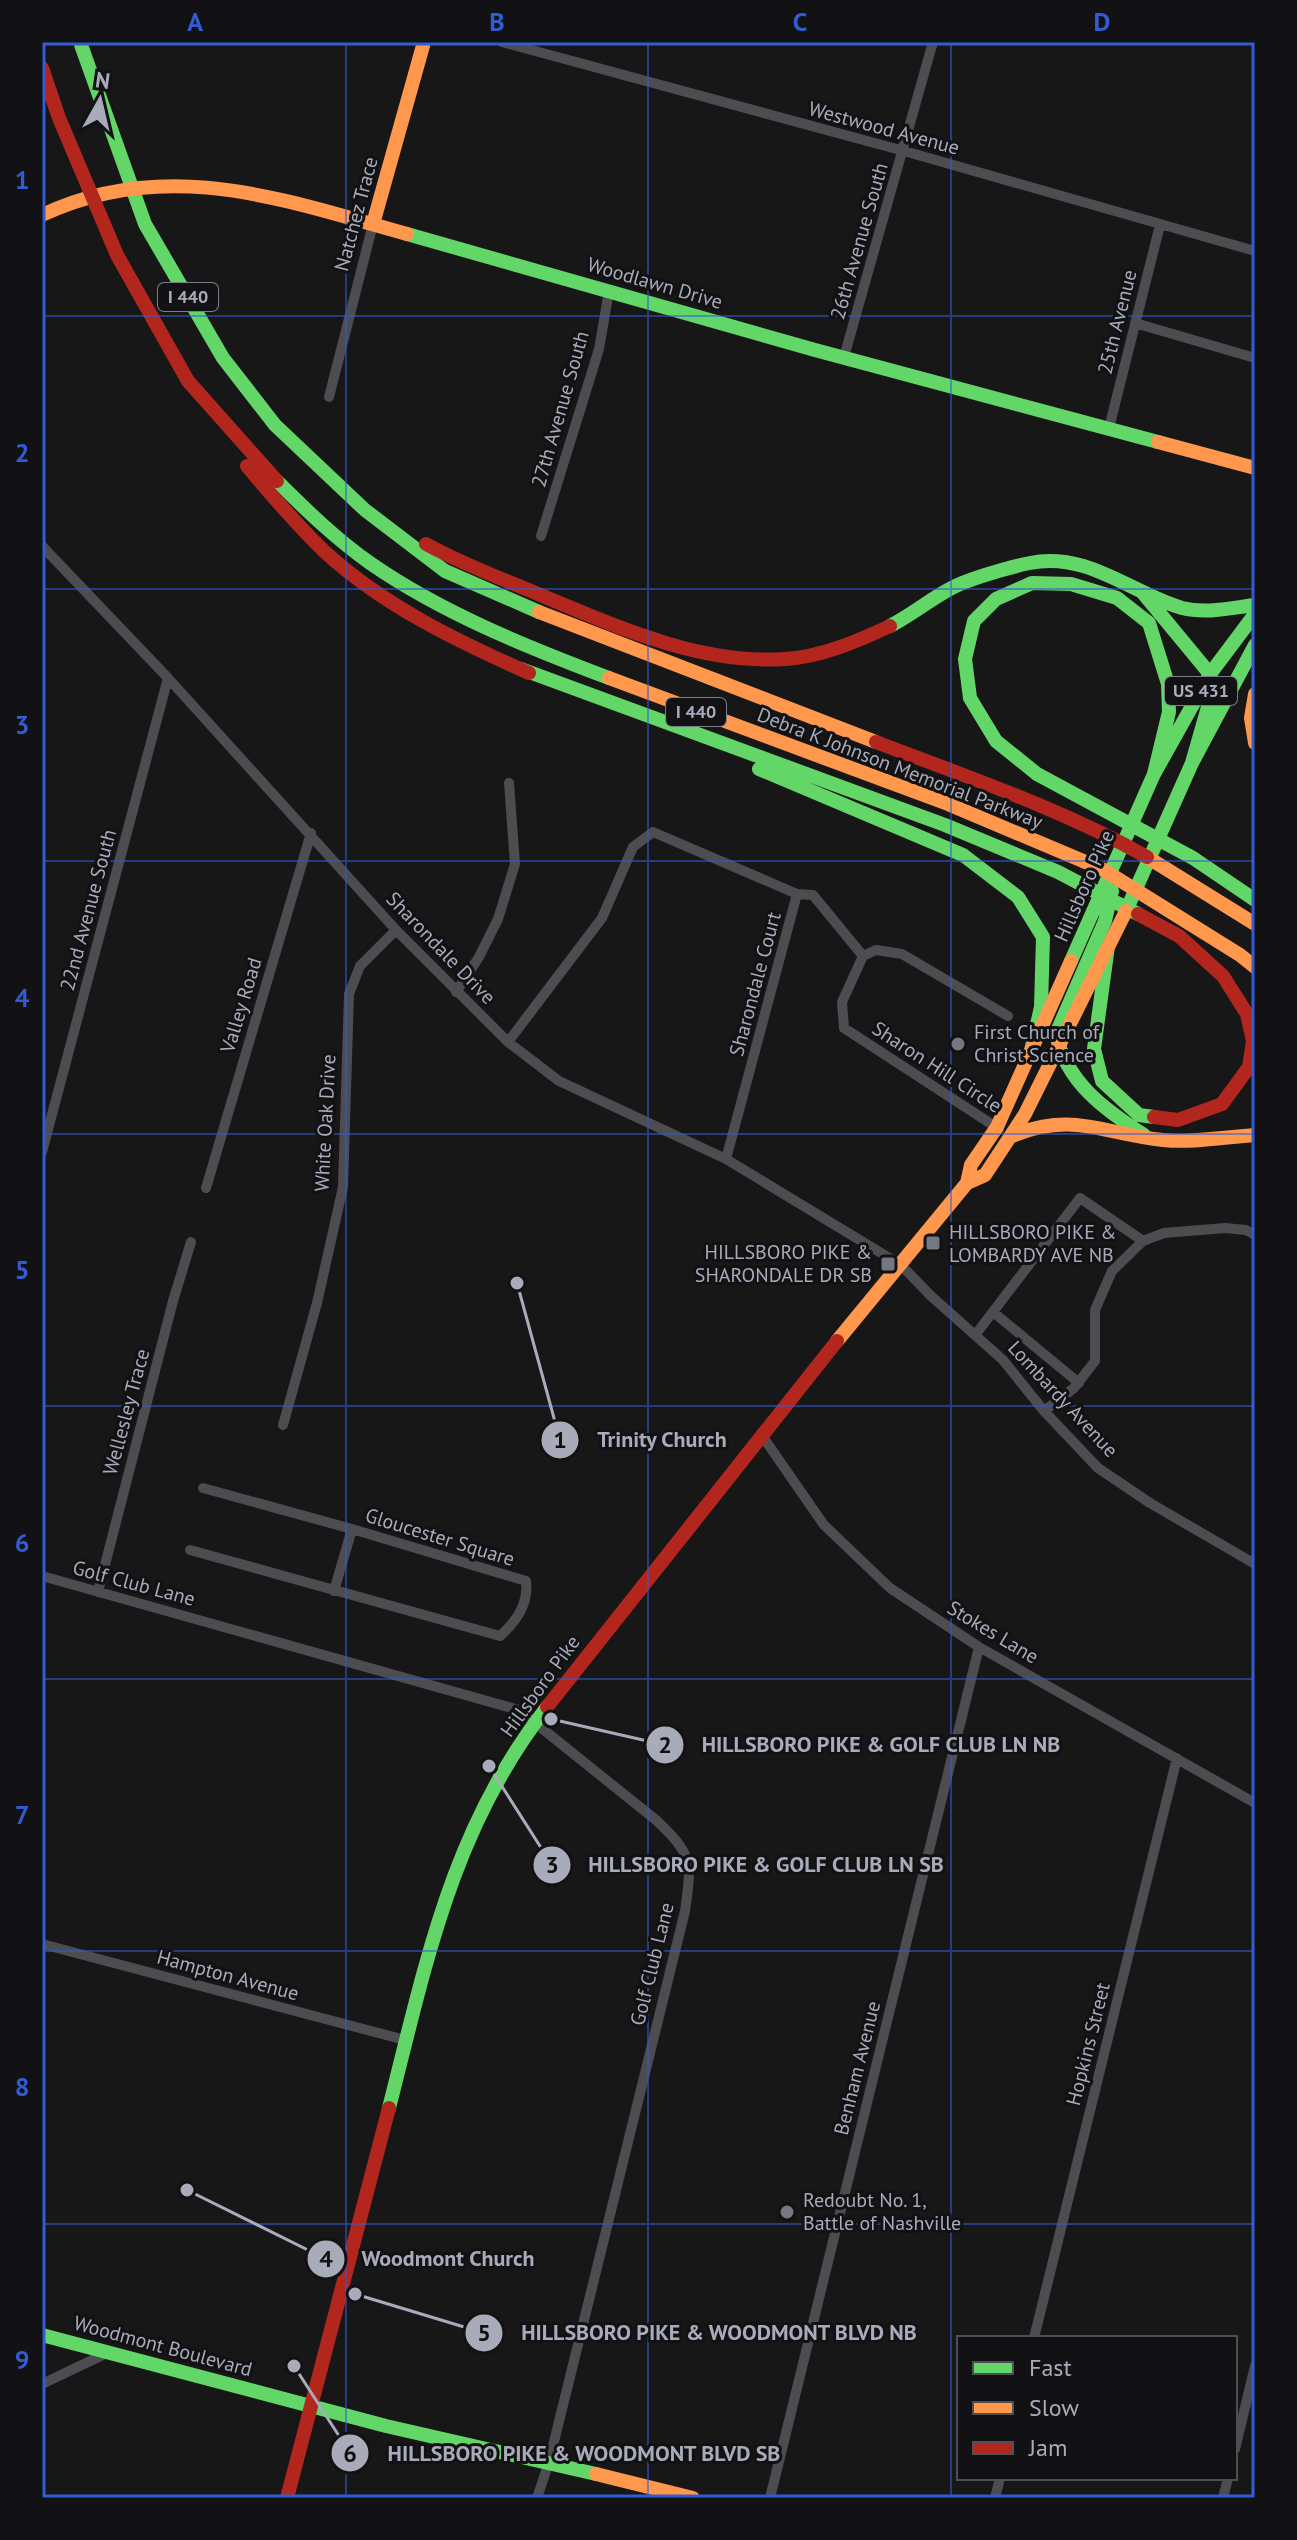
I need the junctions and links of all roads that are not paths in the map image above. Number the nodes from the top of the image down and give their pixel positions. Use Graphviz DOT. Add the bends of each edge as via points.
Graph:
graph roads {
  1 [pos="80,42"];
  2 [pos="424,42"];
  3 [pos="502,42"];
  4 [pos="933,42"];
  5 [pos="42,68"];
  6 [pos="904,151"];
  7 [pos="49,212"];
  8 [pos="373,224"];
  9 [pos="1160,225"];
  10 [pos="1255,251"];
  11 [pos="609,291"];
  12 [pos="1135,323"];
  13 [pos="844,357"];
  14 [pos="1255,358"];
  15 [pos="188,381"];
  16 [pos="329,397"];
  17 [pos="1109,428"];
  18 [pos="1255,468"];
  19 [pos="365,510"];
  20 [pos="541,536"];
  21 [pos="42,546"];
  22 [pos="1141,591"];
  23 [pos="1255,605"];
  24 [pos="1255,614"];
  25 [pos="1255,645"];
  26 [pos="521,669"];
  27 [pos="1210,674"];
  28 [pos="168,678"];
  29 [pos="1255,694"];
  30 [pos="1255,743"];
  31 [pos="1192,763"];
  32 [pos="1154,774"];
  33 [pos="509,783"];
  34 [pos="311,833"];
  35 [pos="797,894"];
  36 [pos="1255,900"];
  37 [pos="1106,921"];
  38 [pos="1255,924"];
  39 [pos="396,930"];
  40 [pos="1108,946"];
  41 [pos="863,956"];
  42 [pos="1255,967"];
  43 [pos="456,992"];
  44 [pos="1008,1016"];
  45 [pos="508,1042"];
  46 [pos="1058,1049"];
  47 [pos="1030,1055"];
  48 [pos="997,1127"];
  49 [pos="1144,1135"];
  50 [pos="1255,1135"];
  51 [pos="1012,1136"];
  52 [pos="42,1152"];
  53 [pos="726,1159"];
  54 [pos="967,1183"];
  55 [pos="206,1188"];
  56 [pos="1255,1235"];
  57 [pos="1143,1241"];
  58 [pos="191,1242"];
  59 [pos="901,1265"];
  60 [pos="991,1315"];
  61 [pos="976,1334"];
  62 [pos="1079,1383"];
  63 [pos="1044,1411"];
  64 [pos="283,1425"];
  65 [pos="761,1434"];
  66 [pos="203,1488"];
  67 [pos="352,1529"];
  68 [pos="190,1550"];
  69 [pos="1255,1564"];
  70 [pos="42,1576"];
  71 [pos="334,1591"];
  72 [pos="98,1592"];
  73 [pos="979,1647"];
  74 [pos="535,1722"];
  75 [pos="1177,1758"];
  76 [pos="1255,1803"];
  77 [pos="42,1944"];
  78 [pos="405,2040"];
  79 [pos="42,2335"];
  80 [pos="1034,2336"];
  81 [pos="109,2352"];
  82 [pos="1255,2366"];
  83 [pos="42,2384"];
  84 [pos="313,2407"];
  85 [pos="1237,2441"];
  86 [pos="549,2462"];
  87 [pos="287,2498"];
  88 [pos="537,2498"];
  89 [pos="693,2498"];
  90 [pos="770,2498"];
  1 -- 19 [label="main road, Debra K Johnson Memorial Parkway / I 440" via="145,224 223,358 275,425"];
  2 -- 8 [label="main road, Natchez Trace"];
  3 -- 6 [label="street, Westwood Avenue"];
  4 -- 6 [label="street, 26th Avenue South"];
  5 -- 15 [label="main road, Debra K Johnson Memorial Parkway / I 440" via="117,255"];
  6 -- 9 [label="street, Westwood Avenue"];
  6 -- 13 [label="street, 26th Avenue South"];
  7 -- 8 [label="main road, Woodlawn Drive" via="121,188 190,184 271,196"];
  8 -- 11 [label="main road, Woodlawn Drive"];
  8 -- 16 [label="street, Natchez Trace"];
  9 -- 10 [label="street, Westwood Avenue"];
  9 -- 12 [label="street, 25th Avenue"];
  11 -- 13 [label="main road, Woodlawn Drive"];
  11 -- 20 [label="street, 27th Avenue South" via="599,349"];
  12 -- 14 [label="street"];
  12 -- 17 [label="street, 25th Avenue"];
  13 -- 17 [label="main road, Woodlawn Drive"];
  15 -- 26 [label="main road" via="212,422 304,532 390,600"];
  15 -- 42 [label="main road, Debra K Johnson Memorial Parkway / I 440" via="312,516 369,562 430,600 559,659 948,804 1102,869"];
  17 -- 18 [label="main road, Woodlawn Drive"];
  19 -- 22 [label="main road" via="453,559 599,619 721,656 786,659 830,650 910,616 950,588 1032,562 1097,569"];
  19 -- 38 [label="main road, Debra K Johnson Memorial Parkway / I 440" via="445,571 574,628 979,781 1112,837"];
  21 -- 28 [label="street, Sharondale Drive"];
  22 -- 23 [label="main road" via="1203,612"];
  22 -- 27 [label="main road"];
  24 -- 27 [label="main road, Hillsboro Pike / US 431"];
  25 -- 31 [label="main road, Hillsboro Pike / US 431"];
  26 -- 40 [label="main road" via="945,825 1058,872 1179,936 1223,976 1247,1014 1253,1041 1249,1067 1222,1104 1178,1120 1139,1115 1102,1081 1094,1049"];
  26 -- 47 [label="main road" via="963,855 1007,888 1043,937 1041,1007"];
  27 -- 31 [label="main road" via="1212,693"];
  27 -- 32 [label="main road, Hillsboro Pike / US 431"];
  28 -- 34 [label="street, Sharondale Drive"];
  28 -- 52 [label="street, 22nd Avenue South"];
  29 -- 30 [label="main road"];
  31 -- 37 [label="main road, Hillsboro Pike / US 431" via="1167,818"];
  32 -- 36 [label="main road" via="1169,712 1168,684 1149,623 1117,598 1071,584 1032,583 996,599 974,621 965,659 970,698 996,741 1037,774 1193,858"];
  32 -- 37 [label="main road, Hillsboro Pike / US 431" via="1111,874 1113,895"];
  33 -- 43 [label="street" via="515,864 498,919"];
  34 -- 39 [label="street, Sharondale Drive"];
  34 -- 55 [label="street, Valley Road"];
  35 -- 41 [label="street" via="813,895"];
  35 -- 45 [label="street, Sharondale Court" via="653,832 633,847 602,918"];
  35 -- 53 [label="street, Sharondale Court"];
  37 -- 40 [label="main road, Hillsboro Pike / US 431"];
  37 -- 46 [label="main road" via="1061,1019"];
  37 -- 47 [label="main road, Hillsboro Pike / US 431"];
  39 -- 43 [label="street, Sharondale Drive"];
  39 -- 64 [label="street, White Oak Drive" via="360,966 349,994 343,1187"];
  40 -- 46 [label="main road, Hillsboro Pike / US 431"];
  41 -- 44 [label="street" via="876,950 902,954"];
  41 -- 48 [label="street, Sharon Hill Circle" via="842,1002 844,1028"];
  43 -- 45 [label="street, Sharondale Drive"];
  45 -- 53 [label="street, Sharondale Drive" via="559,1081"];
  46 -- 49 [label="main road" via="1086,1091"];
  46 -- 51 [label="main road, Hillsboro Pike / US 431"];
  47 -- 48 [label="main road, Hillsboro Pike / US 431"];
  48 -- 51 [label="street, Sharon Hill Circle"];
  48 -- 54 [label="main road, Hillsboro Pike / US 431" via="971,1165"];
  49 -- 50 [label="main road" via="1163,1140"];
  49 -- 51 [label="main road" via="1070,1121 1031,1126"];
  51 -- 54 [label="main road, Hillsboro Pike / US 431" via="985,1175"];
  53 -- 59 [label="street, Sharondale Drive"];
  54 -- 59 [label="main road, Hillsboro Pike / US 431"];
  56 -- 57 [label="street" via="1225,1228 1164,1233"];
  57 -- 60 [label="street" via="1080,1198"];
  57 -- 62 [label="street" via="1106,1284 1095,1310 1095,1361"];
  58 -- 72 [label="street, Wellesley Trace"];
  59 -- 61 [label="street, Lombardy Avenue"];
  59 -- 65 [label="main road, Hillsboro Pike / US 431"];
  60 -- 61 [label="street"];
  60 -- 62 [label="street"];
  61 -- 63 [label="street, Lombardy Avenue"];
  62 -- 63 [label="street"];
  63 -- 69 [label="street, Lombardy Avenue" via="1098,1468"];
  65 -- 73 [label="street, Stokes Lane" via="824,1525 890,1588"];
  65 -- 74 [label="main road, Hillsboro Pike / US 431"];
  66 -- 67 [label="street, Gloucester Square"];
  67 -- 71 [label="street"];
  67 -- 71 [label="street, Gloucester Square" via="526,1581 526,1598 514,1624 500,1636"];
  68 -- 71 [label="street, Gloucester Square"];
  70 -- 72 [label="street, Golf Club Lane"];
  72 -- 74 [label="street, Golf Club Lane" via="519,1710"];
  73 -- 75 [label="street, Stokes Lane"];
  73 -- 90 [label="street, Benham Avenue"];
  74 -- 78 [label="main road, Hillsboro Pike / US 431" via="476,1821 452,1876"];
  74 -- 86 [label="street, Golf Club Lane" via="674,1836 691,1877"];
  75 -- 76 [label="street, Stokes Lane"];
  75 -- 80 [label="street, Hopkins Street"];
  77 -- 78 [label="street, Hampton Avenue"];
  78 -- 84 [label="main road, Hillsboro Pike / US 431"];
  79 -- 81 [label="main road, Woodmont Boulevard"];
  81 -- 83 [label="street"];
  81 -- 84 [label="main road, Woodmont Boulevard"];
  82 -- 85 [label="street"];
  84 -- 86 [label="main road, Woodmont Boulevard"];
  84 -- 87 [label="main road, Hillsboro Pike / US 431"];
  86 -- 88 [label="street, Golf Club Lane"];
  86 -- 89 [label="main road, Woodmont Boulevard"];
}
